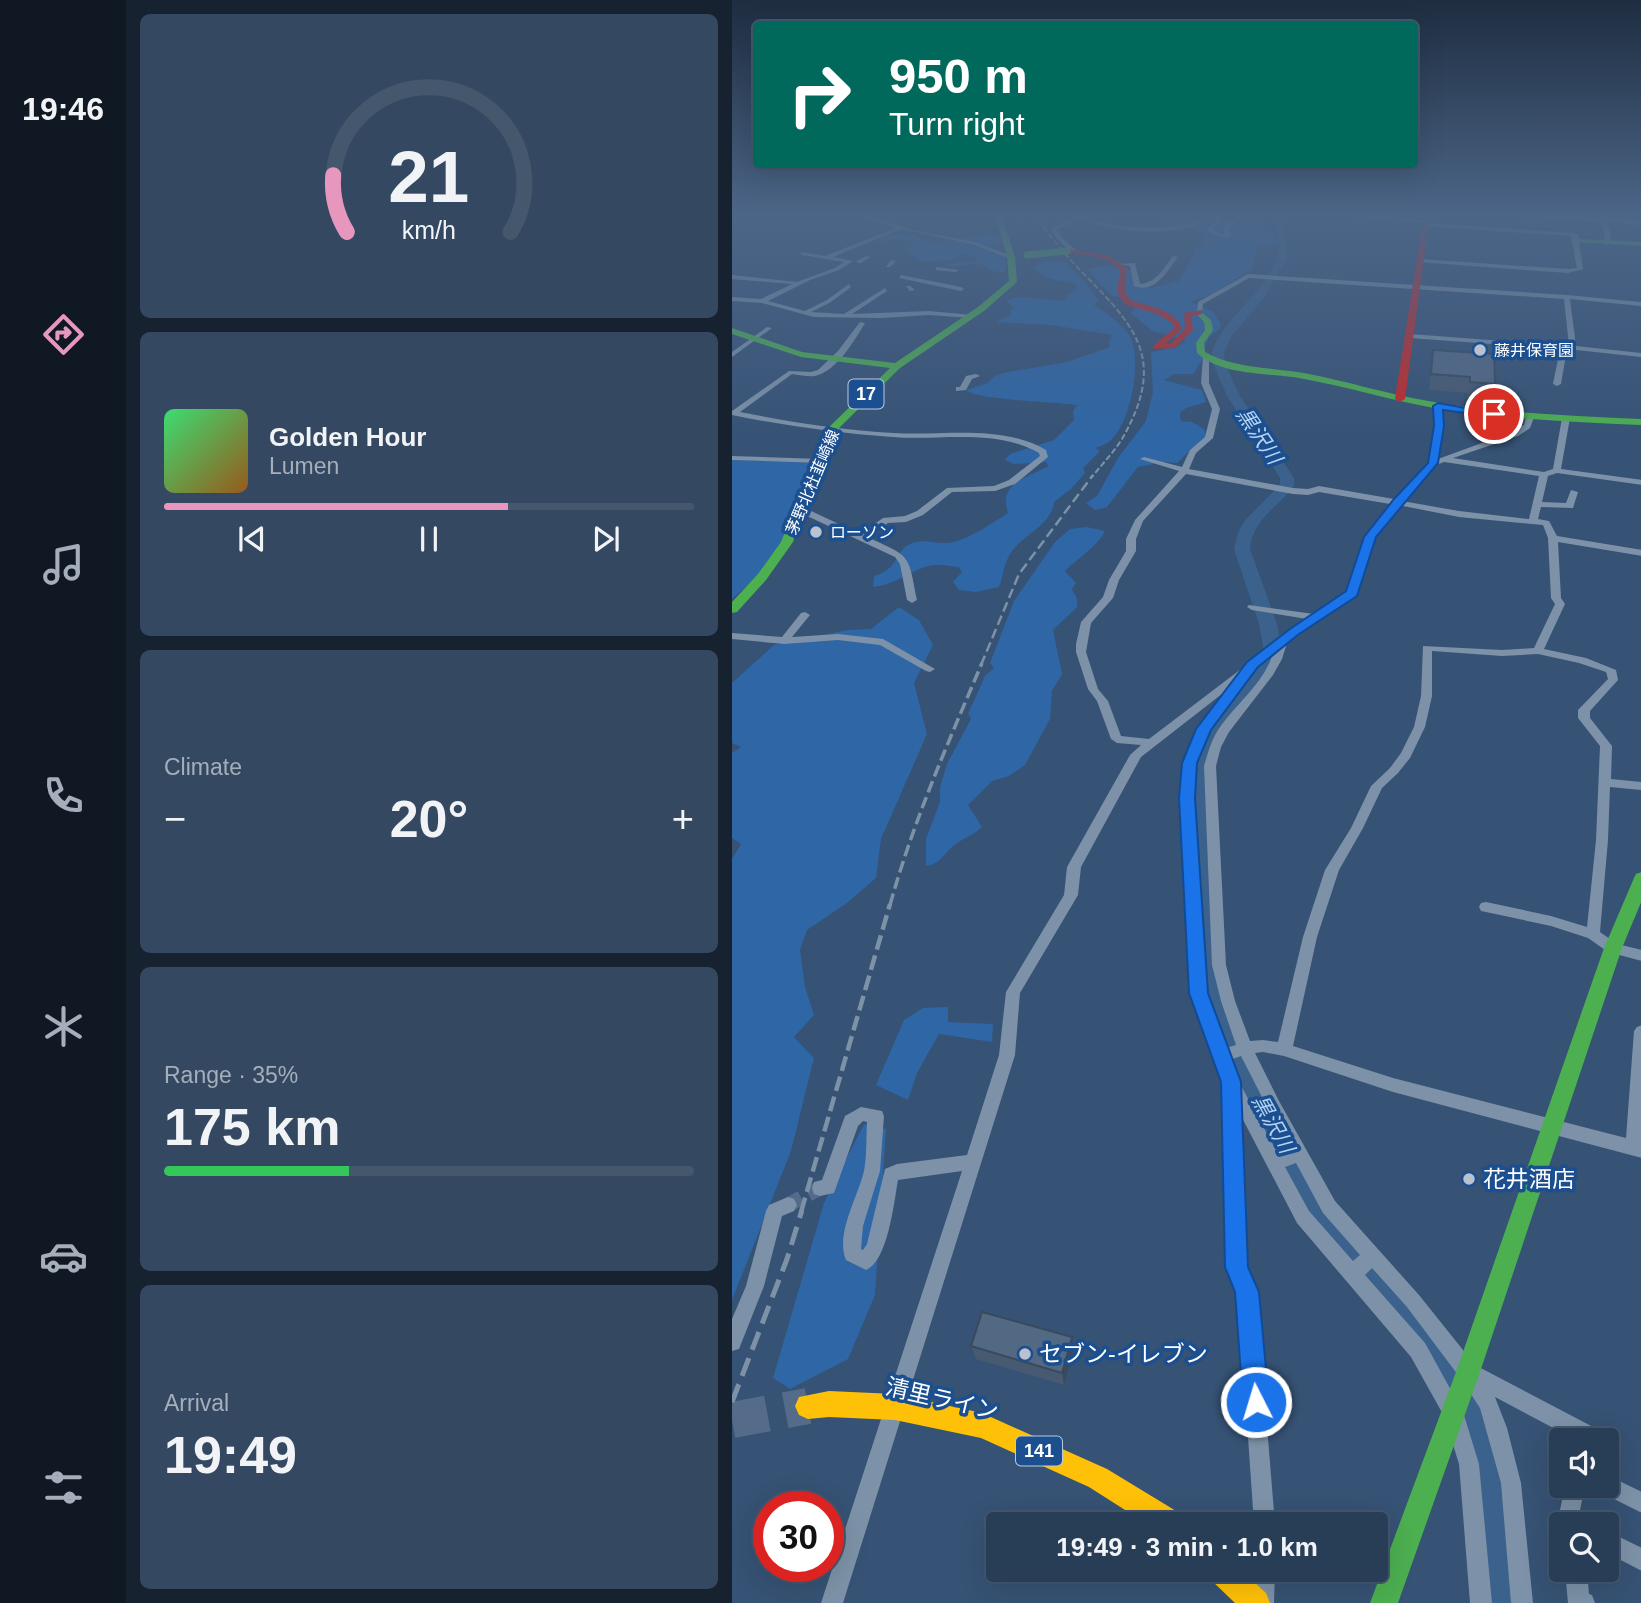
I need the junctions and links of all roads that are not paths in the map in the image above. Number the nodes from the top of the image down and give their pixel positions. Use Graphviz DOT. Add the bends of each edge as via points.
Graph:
graph roads {
  1 [pos="788,288"];
  2 [pos="843,288"];
  3 [pos="1006,288"];
  4 [pos="1121,288"];
  5 [pos="1229,288"];
  6 [pos="1416,288"];
  7 [pos="885,289"];
  8 [pos="1567,297"];
  9 [pos="732,299"];
  10 [pos="762,301"];
  11 [pos="1641,303"];
  12 [pos="895,304"];
  13 [pos="1199,312"];
  14 [pos="805,313"];
  15 [pos="844,316"];
  16 [pos="881,316"];
  17 [pos="971,316"];
  18 [pos="862,323"];
  19 [pos="769,328"];
  20 [pos="732,331"];
  21 [pos="1410,336"];
  22 [pos="754,339"];
  23 [pos="1568,348"];
  24 [pos="732,355"];
  25 [pos="1641,355"];
  26 [pos="835,359"];
  27 [pos="1214,359"];
  28 [pos="897,366"];
  29 [pos="976,376"];
  30 [pos="1557,384"];
  31 [pos="959,389"];
  32 [pos="1400,399"];
  33 [pos="1438,406"];
  34 [pos="733,413"];
  35 [pos="1530,416"];
  36 [pos="1566,418"];
  37 [pos="1641,422"];
  38 [pos="833,428"];
  39 [pos="732,458"];
  40 [pos="1144,459"];
  41 [pos="1443,460"];
  42 [pos="820,461"];
  43 [pos="1433,463"];
  44 [pos="1184,471"];
  45 [pos="1557,471"];
  46 [pos="1544,474"];
  47 [pos="1641,483"];
  48 [pos="1293,491"];
  49 [pos="1574,492"];
  50 [pos="1398,501"];
  51 [pos="1539,504"];
  52 [pos="800,513"];
  53 [pos="1533,521"];
  54 [pos="860,538"];
  55 [pos="1553,538"];
  56 [pos="1641,553"];
  57 [pos="912,600"];
  58 [pos="732,608"];
  59 [pos="1259,609"];
  60 [pos="805,615"];
  61 [pos="1316,617"];
  62 [pos="732,636"];
  63 [pos="784,641"];
  64 [pos="1280,642"];
  65 [pos="1538,651"];
  66 [pos="1252,664"];
  67 [pos="930,669"];
  68 [pos="1151,743"];
  69 [pos="1603,782"];
  70 [pos="1641,786"];
  71 [pos="1641,878"];
  72 [pos="1486,907"];
  73 [pos="1206,915"];
  74 [pos="1593,934"];
  75 [pos="1613,948"];
  76 [pos="1641,956"];
  77 [pos="1641,1031"];
  78 [pos="1284,1050"];
  79 [pos="1234,1052"];
  80 [pos="1231,1082"];
  81 [pos="1553,1125"];
  82 [pos="1637,1149"];
  83 [pos="1300,1154"];
  84 [pos="974,1162"];
  85 [pos="1274,1163"];
  86 [pos="820,1188"];
  87 [pos="789,1205"];
  88 [pos="1363,1265"];
  89 [pos="732,1342"];
  90 [pos="1468,1372"];
  91 [pos="807,1406"];
  92 [pos="895,1407"];
  93 [pos="1453,1412"];
  94 [pos="1575,1428"];
  95 [pos="1619,1491"];
  96 [pos="1641,1503"];
  97 [pos="1152,1512"];
  98 [pos="1263,1512"];
  99 [pos="1619,1548"];
  100 [pos="1641,1560"];
  101 [pos="1234,1582"];
  102 [pos="1264,1582"];
  103 [pos="1577,1582"];
  104 [pos="832,1603"];
  105 [pos="1256,1603"];
  106 [pos="1263,1603"];
  107 [pos="1384,1603"];
  108 [pos="1480,1603"];
  109 [pos="1522,1603"];
  110 [pos="1584,1603"];
  1 -- 10 [label="street"];
  2 -- 14 [label="street"];
  3 -- 17 [label="main road, 茅野北杜韮崎線 / 17"];
  4 -- 13 [label="main road" via="1127,302 1160,312 1178,326 1157,347 1172,346 1189,330 1187,315"];
  5 -- 13 [label="street" via="1200,303"];
  6 -- 8 [label="street"];
  6 -- 21 [label="main road"];
  7 -- 15 [label="street"];
  8 -- 11 [label="street"];
  8 -- 23 [label="street"];
  9 -- 10 [label="street"];
  10 -- 14 [label="street"];
  12 -- 16 [label="street"];
  13 -- 27 [label="main road" via="1209,330 1199,349"];
  14 -- 15 [label="street"];
  15 -- 16 [label="street"];
  16 -- 17 [label="street"];
  17 -- 28 [label="main road, 茅野北杜韮崎線 / 17"];
  18 -- 26 [label="street"];
  19 -- 22 [label="street"];
  20 -- 22 [label="main road"];
  21 -- 23 [label="street"];
  21 -- 32 [label="main road"];
  22 -- 24 [label="street"];
  22 -- 26 [label="main road" via="781,350"];
  23 -- 25 [label="street"];
  23 -- 30 [label="street"];
  26 -- 28 [label="main road"];
  26 -- 34 [label="street" via="818,374 791,372"];
  27 -- 32 [label="main road"];
  27 -- 44 [label="street" via="1205,383 1216,415 1209,438 1193,452"];
  28 -- 38 [label="main road, 茅野北杜韮崎線 / 17"];
  29 -- 31 [label="street"];
  32 -- 33 [label="main road"];
  33 -- 35 [label="main road"];
  33 -- 43 [label="street"];
  34 -- 38 [label="street"];
  35 -- 36 [label="main road"];
  35 -- 41 [label="street" via="1527,426 1515,434"];
  36 -- 37 [label="main road"];
  36 -- 45 [label="street"];
  38 -- 42 [label="main road, 茅野北杜韮崎線 / 17"];
  38 -- 54 [label="street" via="893,435 981,436 1036,446 1044,457 1013,482 995,488 950,490 920,513 886,520"];
  39 -- 42 [label="street"];
  40 -- 44 [label="street"];
  41 -- 43 [label="street"];
  41 -- 46 [label="street"];
  42 -- 52 [label="main road, 茅野北杜韮崎線 / 17"];
  43 -- 50 [label="street"];
  44 -- 48 [label="street"];
  44 -- 68 [label="street" via="1139,520 1131,551 1108,598 1086,622 1081,644 1093,689 1117,739"];
  45 -- 46 [label="street"];
  45 -- 47 [label="street"];
  46 -- 51 [label="street"];
  48 -- 50 [label="street" via="1319,489"];
  49 -- 51 [label="street" via="1570,506"];
  50 -- 53 [label="street" via="1459,514"];
  50 -- 61 [label="street" via="1370,537 1352,593"];
  51 -- 53 [label="street"];
  52 -- 54 [label="street"];
  52 -- 58 [label="main road, 茅野北杜韮崎線 / 17" via="787,542 762,577"];
  53 -- 55 [label="street" via="1546,523"];
  54 -- 57 [label="street" via="898,555 905,563"];
  55 -- 56 [label="street"];
  55 -- 65 [label="street" via="1560,604"];
  59 -- 61 [label="street"];
  60 -- 63 [label="street"];
  61 -- 64 [label="street"];
  62 -- 63 [label="street"];
  63 -- 67 [label="street" via="838,637 882,642"];
  64 -- 66 [label="street"];
  64 -- 73 [label="street" via="1275,667 1213,747"];
  65 -- 69 [label="street" via="1611,670 1613,680 1584,710 1584,718 1606,746"];
  65 -- 78 [label="street" via="1427,648 1429,674 1416,739 1379,783 1332,868 1302,960"];
  66 -- 68 [label="street"];
  66 -- 73 [label="street" via="1204,729 1189,763 1187,798"];
  68 -- 84 [label="street" via="1136,755 1074,867 1071,895 1013,992 1007,1055"];
  69 -- 70 [label="street"];
  69 -- 74 [label="street"];
  71 -- 75 [label="main road"];
  72 -- 74 [label="street"];
  73 -- 79 [label="street" via="1228,1001"];
  73 -- 79 [label="street" via="1198,993"];
  74 -- 75 [label="street"];
  75 -- 76 [label="street"];
  75 -- 81 [label="main road"];
  77 -- 82 [label="street"];
  78 -- 79 [label="street" via="1263,1046"];
  78 -- 81 [label="street" via="1393,1085"];
  79 -- 80 [label="street"];
  79 -- 83 [label="street"];
  80 -- 85 [label="street"];
  80 -- 98 [label="street" via="1237,1267 1247,1292"];
  81 -- 82 [label="street"];
  81 -- 90 [label="main road"];
  83 -- 85 [label="street"];
  83 -- 88 [label="street"];
  84 -- 86 [label="street" via="891,1175 875,1247 866,1261 852,1254 851,1245 872,1171 876,1116 860,1114 851,1121 828,1187"];
  84 -- 92 [label="street"];
  85 -- 88 [label="street" via="1303,1217"];
  87 -- 89 [label="street" via="775,1212 755,1286"];
  88 -- 90 [label="street" via="1413,1301"];
  88 -- 93 [label="street"];
  90 -- 93 [label="main road"];
  90 -- 94 [label="street"];
  90 -- 109 [label="street" via="1492,1416 1511,1483"];
  91 -- 92 [label="main road, 清里ライン / 141"];
  92 -- 97 [label="main road, 清里ライン / 141" via="982,1426 1098,1478"];
  92 -- 104 [label="street"];
  93 -- 107 [label="main road"];
  93 -- 108 [label="street" via="1469,1464"];
  95 -- 96 [label="street"];
  99 -- 100 [label="street"];
  101 -- 105 [label="main road"];
  102 -- 106 [label="street"];
  103 -- 110 [label="street" via="1578,1600"];
}
